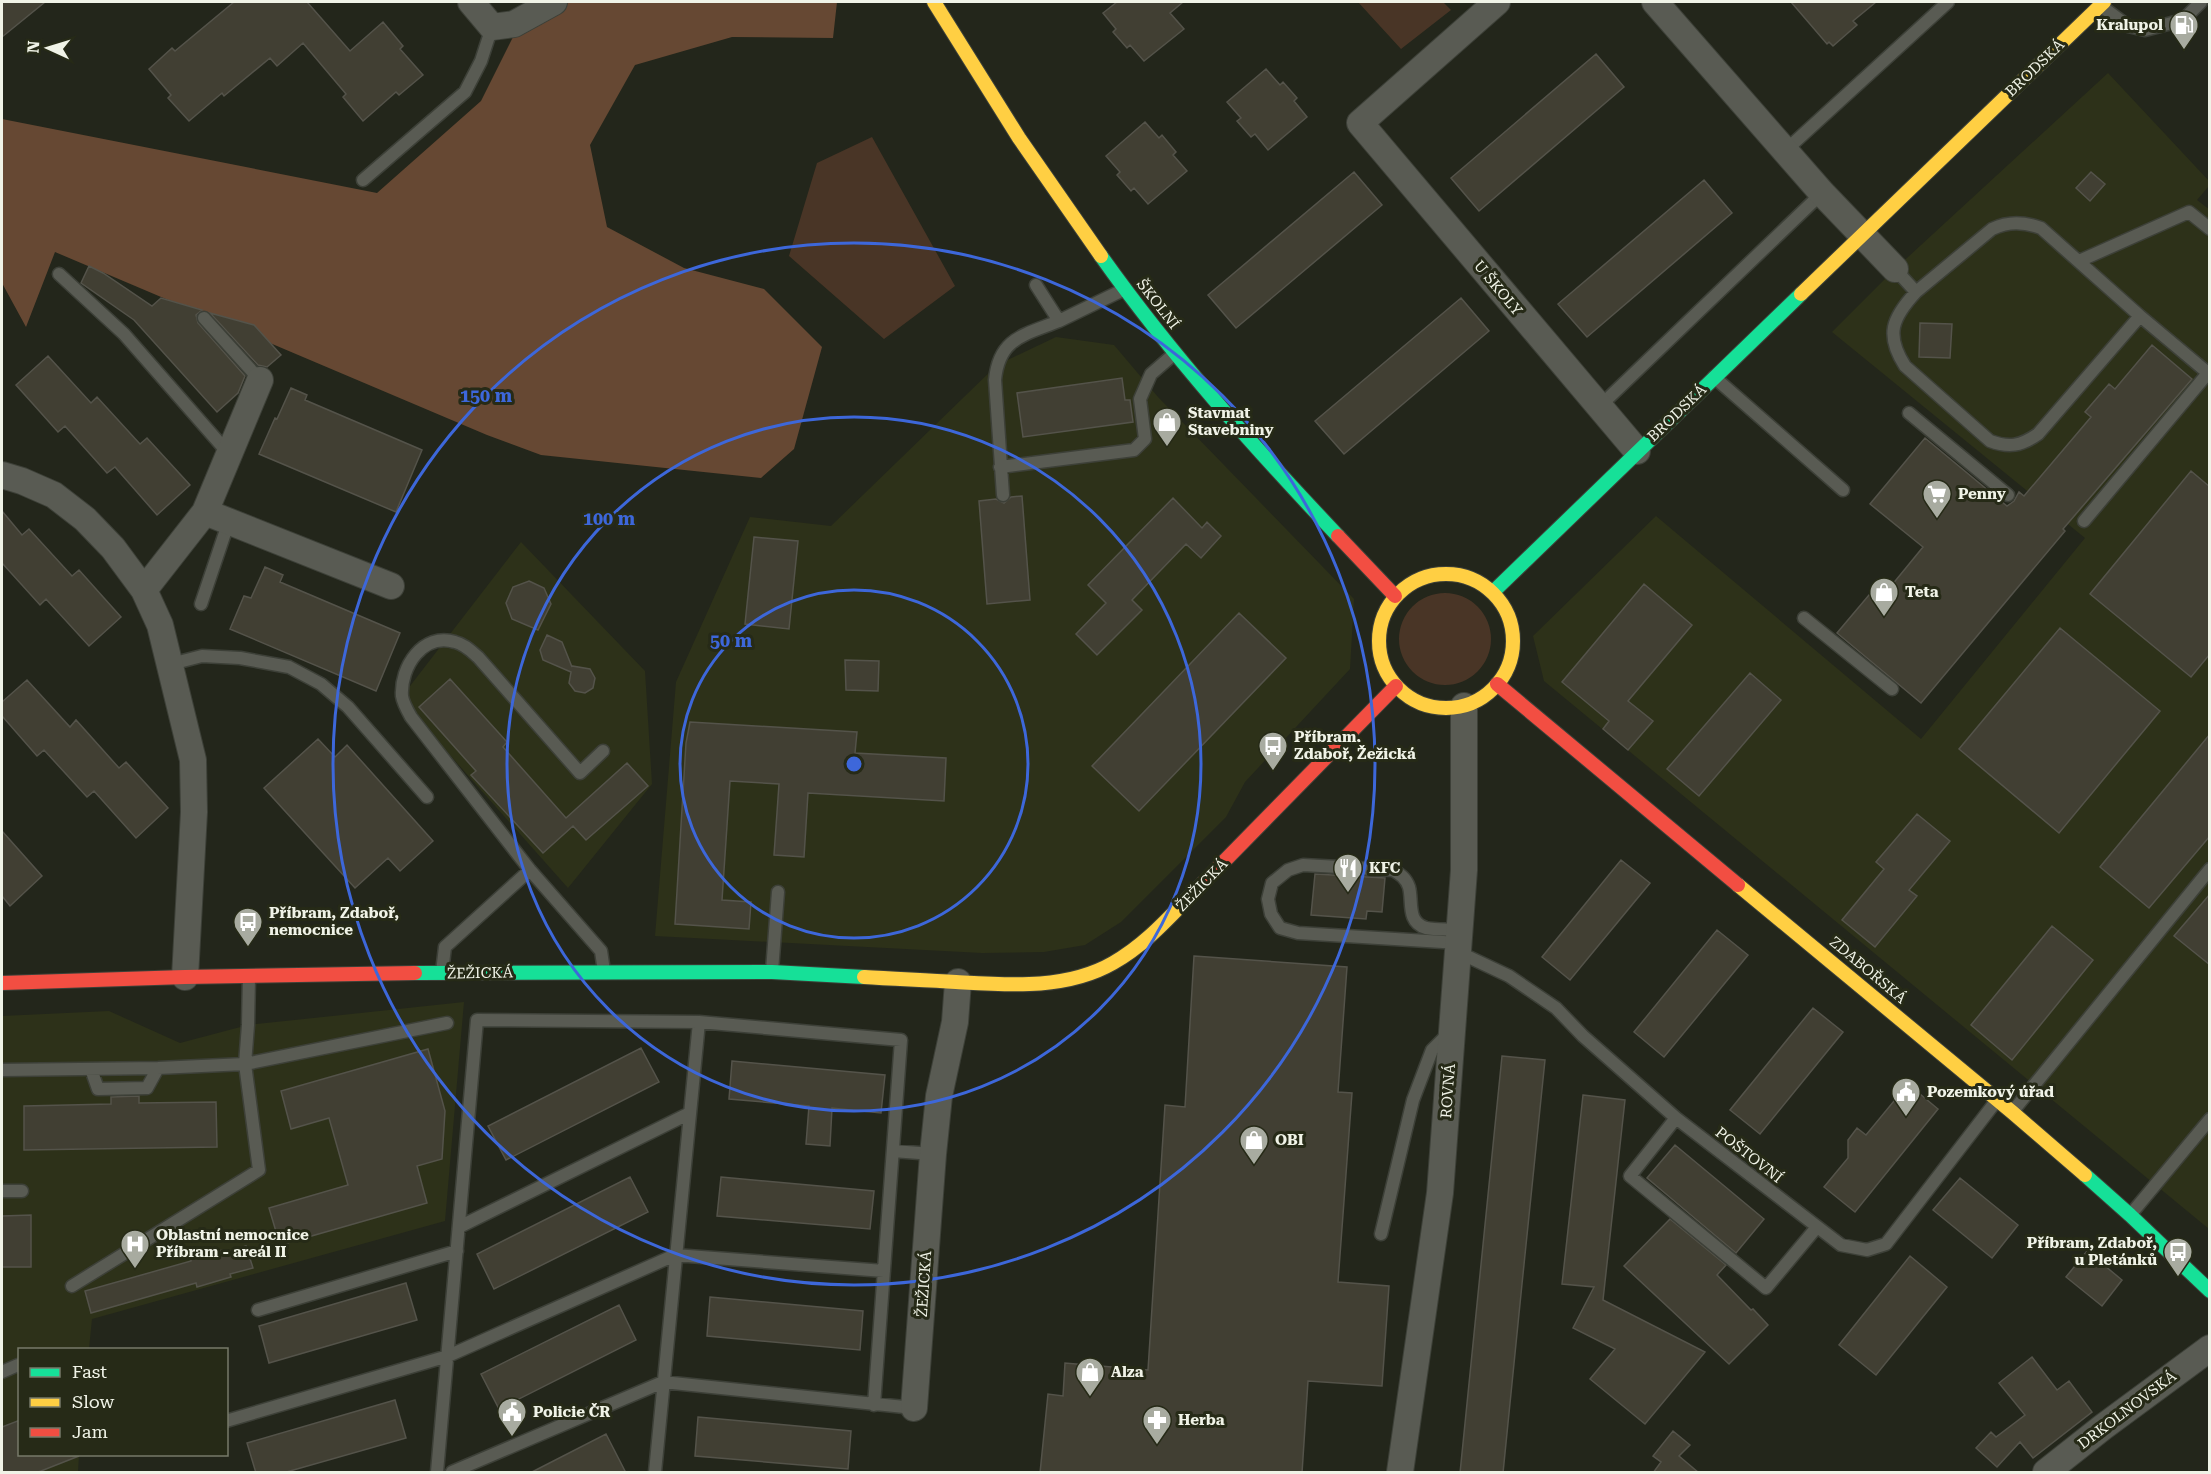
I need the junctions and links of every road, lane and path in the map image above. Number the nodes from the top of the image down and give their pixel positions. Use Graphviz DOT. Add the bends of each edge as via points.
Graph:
graph roads {
  1 [pos="471,2"];
  2 [pos="554,2"];
  3 [pos="934,2"];
  4 [pos="1497,2"];
  5 [pos="1655,2"];
  6 [pos="1948,2"];
  7 [pos="2201,2"];
  8 [pos="2102,4"];
  9 [pos="492,27"];
  10 [pos="1786,150"];
  11 [pos="363,180"];
  12 [pos="1822,193"];
  13 [pos="2210,229"];
  14 [pos="1862,235"];
  15 [pos="2079,261"];
  16 [pos="1895,269"];
  17 [pos="59,274"];
  18 [pos="1036,285"];
  19 [pos="1126,289"];
  20 [pos="1916,292"];
  21 [pos="2140,316"];
  22 [pos="204,318"];
  23 [pos="1059,321"];
  24 [pos="1175,353"];
  25 [pos="1714,377"];
  26 [pos="260,380"];
  27 [pos="1598,408"];
  28 [pos="1909,413"];
  29 [pos="1637,451"];
  30 [pos="229,454"];
  31 [pos="1000,467"];
  32 [pos="2,476"];
  33 [pos="1844,490"];
  34 [pos="1003,495"];
  35 [pos="2008,495"];
  36 [pos="205,512"];
  37 [pos="229,521"];
  38 [pos="2084,521"];
  39 [pos="391,586"];
  40 [pos="144,590"];
  41 [pos="1493,592"];
  42 [pos="1395,596"];
  43 [pos="201,604"];
  44 [pos="1804,618"];
  45 [pos="171,664"];
  46 [pos="1497,684"];
  47 [pos="1396,686"];
  48 [pos="1892,689"];
  49 [pos="1464,706"];
  50 [pos="603,751"];
  51 [pos="427,797"];
  52 [pos="2210,869"];
  53 [pos="530,870"];
  54 [pos="778,892"];
  55 [pos="1458,942"];
  56 [pos="605,972"];
  57 [pos="772,972"];
  58 [pos="442,973"];
  59 [pos="249,976"];
  60 [pos="185,977"];
  61 [pos="958,982"];
  62 [pos="2,983"];
  63 [pos="699,1022"];
  64 [pos="447,1023"];
  65 [pos="1452,1031"];
  66 [pos="245,1064"];
  67 [pos="158,1068"];
  68 [pos="91,1069"];
  69 [pos="2,1070"];
  70 [pos="1997,1100"];
  71 [pos="2012,1112"];
  72 [pos="688,1114"];
  73 [pos="1676,1118"];
  74 [pos="2210,1119"];
  75 [pos="893,1150"];
  76 [pos="933,1154"];
  77 [pos="2,1191"];
  78 [pos="22,1191"];
  79 [pos="2130,1215"];
  80 [pos="459,1227"];
  81 [pos="1817,1227"];
  82 [pos="1381,1234"];
  83 [pos="457,1251"];
  84 [pos="675,1255"];
  85 [pos="884,1271"];
  86 [pos="72,1286"];
  87 [pos="2210,1292"];
  88 [pos="258,1310"];
  89 [pos="2204,1355"];
  90 [pos="448,1356"];
  91 [pos="18,1365"];
  92 [pos="2,1372"];
  93 [pos="663,1382"];
  94 [pos="874,1405"];
  95 [pos="914,1408"];
  96 [pos="228,1420"];
  97 [pos="437,1473"];
  98 [pos="452,1473"];
  99 [pos="655,1473"];
  100 [pos="1400,1473"];
  101 [pos="2046,1473"];
  1 -- 9 [label="street"];
  2 -- 9 [label="street" via="514,24"];
  3 -- 19 [label="street, ŠKOLNÍ" via="1043,175"];
  4 -- 27 [label="street, U ŠKOLY" via="1360,123"];
  5 -- 10 [label="street"];
  6 -- 10 [label="lane"];
  7 -- 8 [label="lane" via="2183,20 2145,30 2128,26"];
  8 -- 14 [label="street, BRODSKÁ"];
  9 -- 11 [label="lane" via="465,92"];
  10 -- 12 [label="street"];
  12 -- 14 [label="street"];
  12 -- 27 [label="lane"];
  13 -- 15 [label="lane" via="2189,212"];
  14 -- 16 [label="street"];
  14 -- 25 [label="street, BRODSKÁ"];
  15 -- 20 [label="lane" via="2042,228 2028,223 2002,224"];
  15 -- 21 [label="lane"];
  16 -- 20 [label="lane"];
  17 -- 30 [label="lane" via="124,334"];
  18 -- 23 [label="lane"];
  19 -- 23 [label="lane"];
  19 -- 24 [label="street, ŠKOLNÍ"];
  20 -- 21 [label="lane" via="1900,309 1894,323 1896,353 1905,366 1990,441 2002,445 2016,446 2038,434"];
  21 -- 38 [label="lane" via="2208,373"];
  22 -- 26 [label="lane"];
  23 -- 31 [label="lane" via="1010,343 997,365"];
  24 -- 31 [label="lane" via="1151,374 1140,399 1144,439 1134,450"];
  24 -- 42 [label="street, ŠKOLNÍ" via="1290,487"];
  25 -- 29 [label="street, BRODSKÁ"];
  25 -- 33 [label="lane"];
  26 -- 30 [label="street"];
  27 -- 29 [label="street, U ŠKOLY"];
  28 -- 35 [label="lane"];
  29 -- 41 [label="street, BRODSKÁ"];
  30 -- 36 [label="street"];
  31 -- 34 [label="lane"];
  32 -- 40 [label="street" via="54,495 85,519 113,548"];
  36 -- 37 [label="street"];
  36 -- 40 [label="street"];
  37 -- 39 [label="street"];
  37 -- 43 [label="lane"];
  40 -- 45 [label="street" via="160,625"];
  41 -- 42 [label="street" via="1467,576 1451,573 1421,578"];
  41 -- 46 [label="street" via="1503,604 1513,634 1509,664"];
  42 -- 47 [label="street" via="1382,620 1379,648"];
  44 -- 48 [label="lane"];
  45 -- 51 [label="lane" via="202,656 240,658 289,668 321,684 348,707"];
  45 -- 60 [label="street" via="193,760"];
  46 -- 49 [label="street" via="1480,699"];
  46 -- 70 [label="street, ZDABOŘSKÁ"];
  47 -- 49 [label="street" via="1421,703"];
  47 -- 61 [label="street, ŽEŽICKÁ" via="1158,930 1124,957 1084,976 1048,984"];
  49 -- 55 [label="street, ROVNÁ" via="1464,870"];
  50 -- 53 [label="lane" via="580,773 467,648 455,641 440,641 415,653 404,679 405,707"];
  52 -- 71 [label="lane"];
  53 -- 56 [label="lane" via="601,951"];
  53 -- 58 [label="lane" via="445,947"];
  54 -- 57 [label="lane"];
  55 -- 55 [label="lane" via="1415,921 1409,887 1403,876 1393,870 1303,865 1288,870 1272,883 1268,899 1280,928 1298,933"];
  55 -- 65 [label="street, ROVNÁ"];
  55 -- 73 [label="lane, POŠTOVNÍ" via="1556,1008"];
  56 -- 57 [label="street, ŽEŽICKÁ"];
  56 -- 58 [label="street, ŽEŽICKÁ"];
  57 -- 61 [label="street, ŽEŽICKÁ"];
  58 -- 59 [label="street, ŽEŽICKÁ"];
  59 -- 60 [label="street, ŽEŽICKÁ"];
  59 -- 66 [label="lane"];
  60 -- 62 [label="street, ŽEŽICKÁ"];
  61 -- 76 [label="street, ŽEŽICKÁ"];
  63 -- 72 [label="lane"];
  63 -- 75 [label="lane" via="901,1040"];
  63 -- 80 [label="lane" via="477,1020"];
  64 -- 66 [label="lane"];
  65 -- 82 [label="lane" via="1432,1050 1413,1100"];
  65 -- 100 [label="street, ROVNÁ" via="1440,1193"];
  66 -- 67 [label="lane"];
  66 -- 86 [label="lane" via="259,1170"];
  67 -- 68 [label="lane"];
  67 -- 68 [label="lane" via="147,1088 98,1089"];
  68 -- 69 [label="lane"];
  70 -- 71 [label="street, ZDABOŘSKÁ"];
  70 -- 81 [label="lane, POŠTOVNÍ" via="1886,1244 1867,1250 1841,1245"];
  71 -- 79 [label="street, ZDABOŘSKÁ"];
  72 -- 80 [label="lane"];
  72 -- 84 [label="lane"];
  73 -- 81 [label="lane, POŠTOVNÍ"];
  73 -- 81 [label="lane" via="1630,1176 1766,1288"];
  74 -- 79 [label="lane"];
  75 -- 76 [label="lane"];
  75 -- 85 [label="lane"];
  76 -- 95 [label="street, ŽEŽICKÁ"];
  77 -- 78 [label="lane"];
  79 -- 87 [label="street, ZDABOŘSKÁ"];
  80 -- 83 [label="lane"];
  83 -- 88 [label="lane"];
  83 -- 90 [label="lane"];
  84 -- 85 [label="lane"];
  84 -- 90 [label="lane"];
  84 -- 93 [label="lane"];
  85 -- 94 [label="lane"];
  89 -- 101 [label="street, DRKOLNOVSKÁ"];
  90 -- 96 [label="lane"];
  90 -- 97 [label="lane"];
  91 -- 92 [label="lane"];
  93 -- 94 [label="lane"];
  93 -- 98 [label="lane"];
  93 -- 99 [label="lane"];
  94 -- 95 [label="lane"];
}
